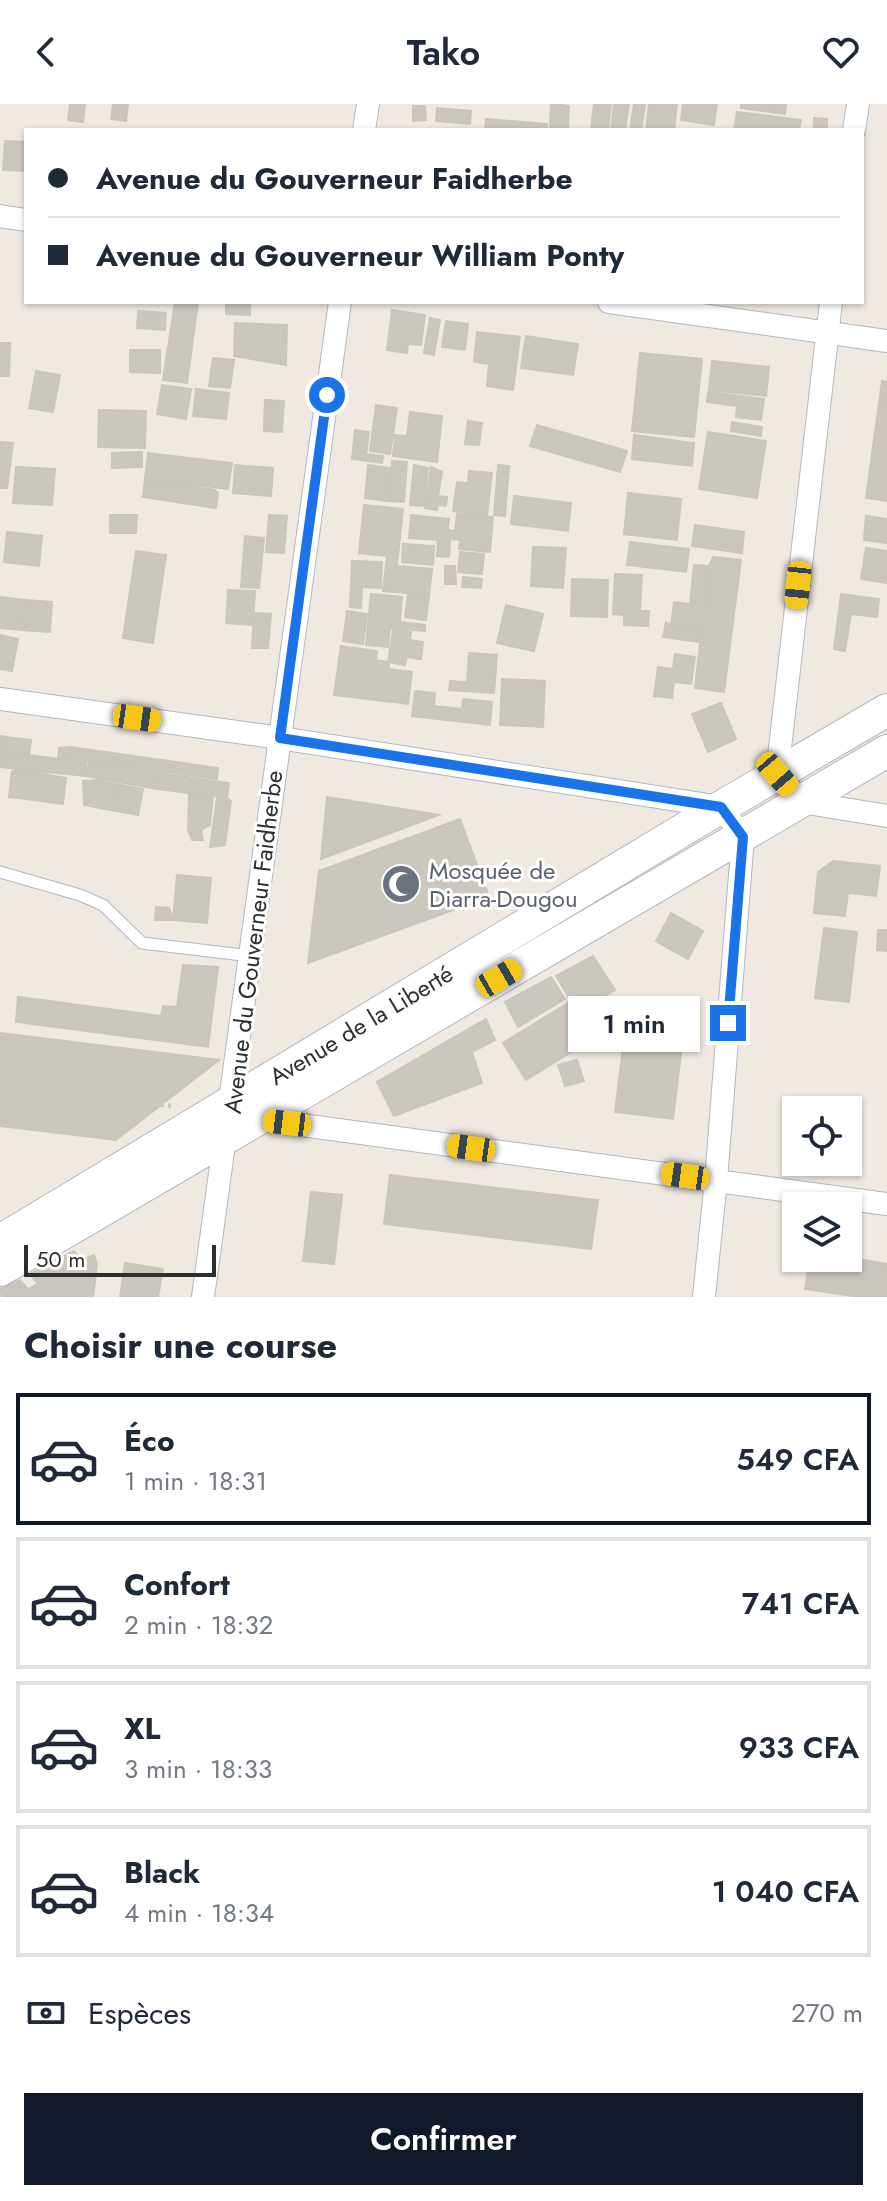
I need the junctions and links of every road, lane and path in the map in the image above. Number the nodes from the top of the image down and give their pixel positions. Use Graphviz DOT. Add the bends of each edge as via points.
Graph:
graph roads {
  1 [pos="368,104"];
  2 [pos="858,104"];
  3 [pos="364,128"];
  4 [pos="854,128"];
  5 [pos="0,216"];
  6 [pos="24,220"];
  7 [pos="340,304"];
  8 [pos="624,304"];
  9 [pos="831,304"];
  10 [pos="827,332"];
  11 [pos="887,341"];
  12 [pos="0,699"];
  13 [pos="887,710"];
  14 [pos="280,738"];
  15 [pos="887,751"];
  16 [pos="777,774"];
  17 [pos="801,802"];
  18 [pos="721,807"];
  19 [pos="887,816"];
  20 [pos="743,837"];
  21 [pos="0,872"];
  22 [pos="251,956"];
  23 [pos="0,1080"];
  24 [pos="232,1117"];
  25 [pos="716,1180"];
  26 [pos="887,1204"];
  27 [pos="0,1241"];
  28 [pos="0,1270"];
  29 [pos="203,1297"];
  30 [pos="704,1297"];
  1 -- 3 [label="street"];
  2 -- 4 [label="street"];
  5 -- 6 [label="street"];
  7 -- 14 [label="street, Avenue du Gouverneur Faidherbe"];
  8 -- 10 [label="street"];
  9 -- 10 [label="street"];
  10 -- 11 [label="street"];
  10 -- 16 [label="street"];
  12 -- 14 [label="street"];
  13 -- 16 [label="main road, Avenue de la Liberté"];
  14 -- 18 [label="street"];
  14 -- 22 [label="street, Avenue du Gouverneur Faidherbe"];
  15 -- 17 [label="main road, Avenue de la Liberté"];
  16 -- 17 [label="street"];
  16 -- 18 [label="main road, Avenue de la Liberté"];
  17 -- 19 [label="street"];
  17 -- 20 [label="main road, Avenue de la Liberté"];
  18 -- 20 [label="street"];
  18 -- 24 [label="main road, Avenue de la Liberté"];
  20 -- 24 [label="main road, Avenue de la Liberté"];
  20 -- 25 [label="street"];
  21 -- 22 [label="lane" via="103,905 142,943"];
  22 -- 24 [label="street, Avenue du Gouverneur Faidherbe"];
  23 -- 24 [label="path"];
  24 -- 25 [label="street"];
  24 -- 27 [label="main road, Avenue de la Liberté"];
  24 -- 28 [label="main road, Avenue de la Liberté"];
  24 -- 29 [label="street, Avenue du Gouverneur Faidherbe"];
  25 -- 26 [label="street"];
  25 -- 30 [label="street"];
}
